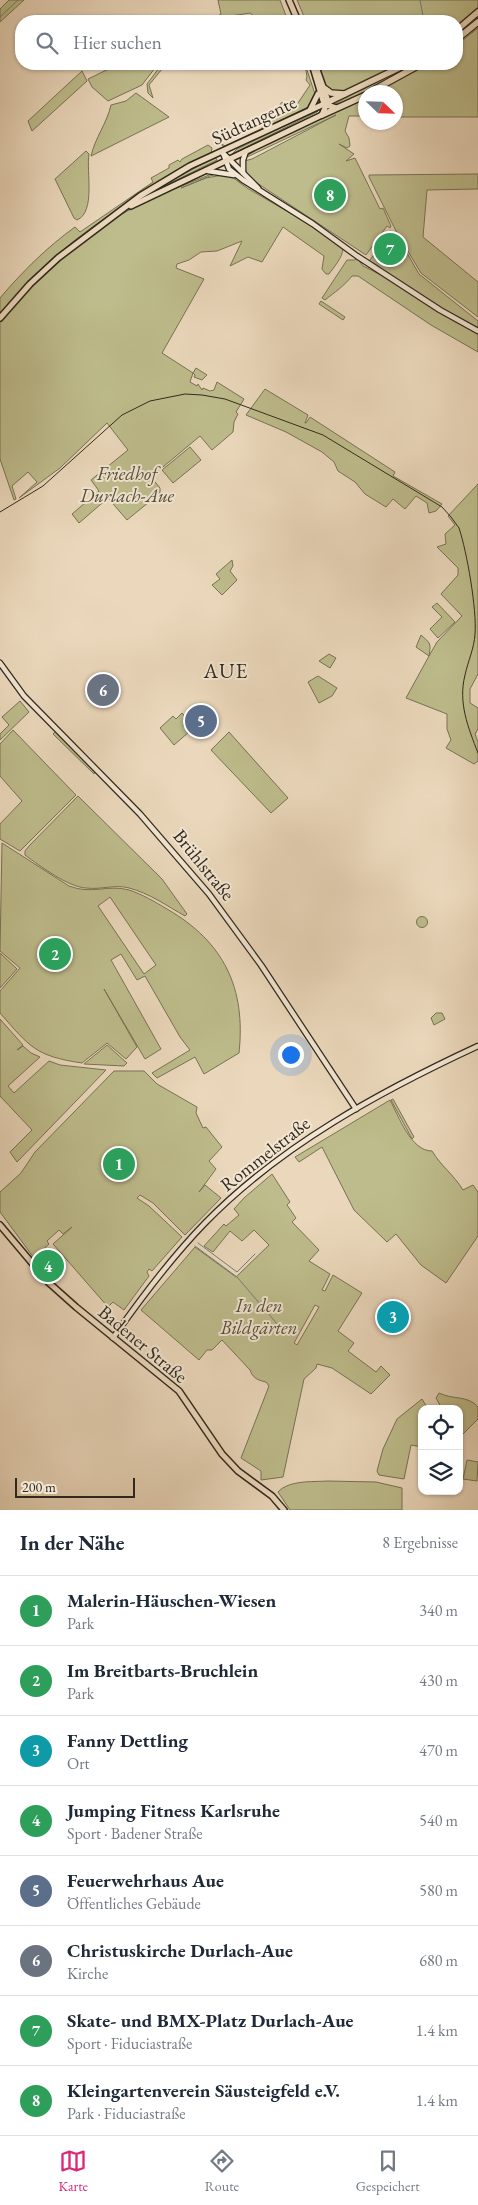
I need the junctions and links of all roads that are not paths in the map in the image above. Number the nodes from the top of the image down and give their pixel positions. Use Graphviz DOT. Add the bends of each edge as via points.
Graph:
graph roads {
  1 [pos="289,0"];
  2 [pos="478,12"];
  3 [pos="295,15"];
  4 [pos="478,22"];
  5 [pos="463,25"];
  6 [pos="463,34"];
  7 [pos="315,70"];
  8 [pos="395,70"];
  9 [pos="410,70"];
  10 [pos="383,85"];
  11 [pos="321,90"];
  12 [pos="348,93"];
  13 [pos="358,98"];
  14 [pos="326,104"];
  15 [pos="336,108"];
  16 [pos="310,111"];
  17 [pos="322,115"];
  18 [pos="246,151"];
  19 [pos="223,153"];
  20 [pos="227,159"];
  21 [pos="204,171"];
  22 [pos="234,174"];
  23 [pos="243,174"];
  24 [pos="261,190"];
  25 [pos="119,212"];
  26 [pos="0,318"];
  27 [pos="478,332"];
  28 [pos="0,663"];
  29 [pos="478,1046"];
  30 [pos="356,1109"];
  31 [pos="0,1224"];
  32 [pos="113,1338"];
  33 [pos="284,1510"];
  1 -- 3 [label="main road"];
  2 -- 5 [label="highway"];
  4 -- 6 [label="highway"];
  7 -- 11 [label="main road"];
  8 -- 12 [label="highway, Südtangente"];
  9 -- 10 [label="highway"];
  11 -- 12 [label="highway" via="334,94"];
  11 -- 14 [label="main road"];
  11 -- 16 [label="main road"];
  12 -- 14 [label="highway, Südtangente"];
  13 -- 15 [label="highway, Südtangente"];
  14 -- 15 [label="highway"];
  14 -- 16 [label="main road, Südtangente"];
  14 -- 17 [label="main road"];
  15 -- 17 [label="highway, Südtangente"];
  16 -- 19 [label="main road, Südtangente"];
  17 -- 18 [label="main road, Südtangente"];
  18 -- 20 [label="main road, Südtangente"];
  18 -- 23 [label="main road" via="242,160"];
  19 -- 20 [label="main road"];
  19 -- 25 [label="main road, Südtangente" via="171,177"];
  20 -- 21 [label="main road, Südtangente"];
  20 -- 22 [label="main road"];
  20 -- 23 [label="main road"];
  21 -- 22 [label="main road"];
  21 -- 25 [label="main road, Südtangente"];
  22 -- 24 [label="main road"];
  23 -- 24 [label="main road"];
  24 -- 27 [label="main road"];
  25 -- 26 [label="main road, Südtangente" via="58,258"];
  28 -- 30 [label="main road, Brühlstraße" via="35,708 140,814 209,894 262,966"];
  29 -- 30 [label="main road, Rommelstraße"];
  30 -- 32 [label="main road, Rommelstraße" via="283,1156 222,1207 162,1271"];
  31 -- 32 [label="main road, Badener Straße" via="48,1282"];
  32 -- 33 [label="main road, Badener Straße" via="183,1395 222,1454"];
}
